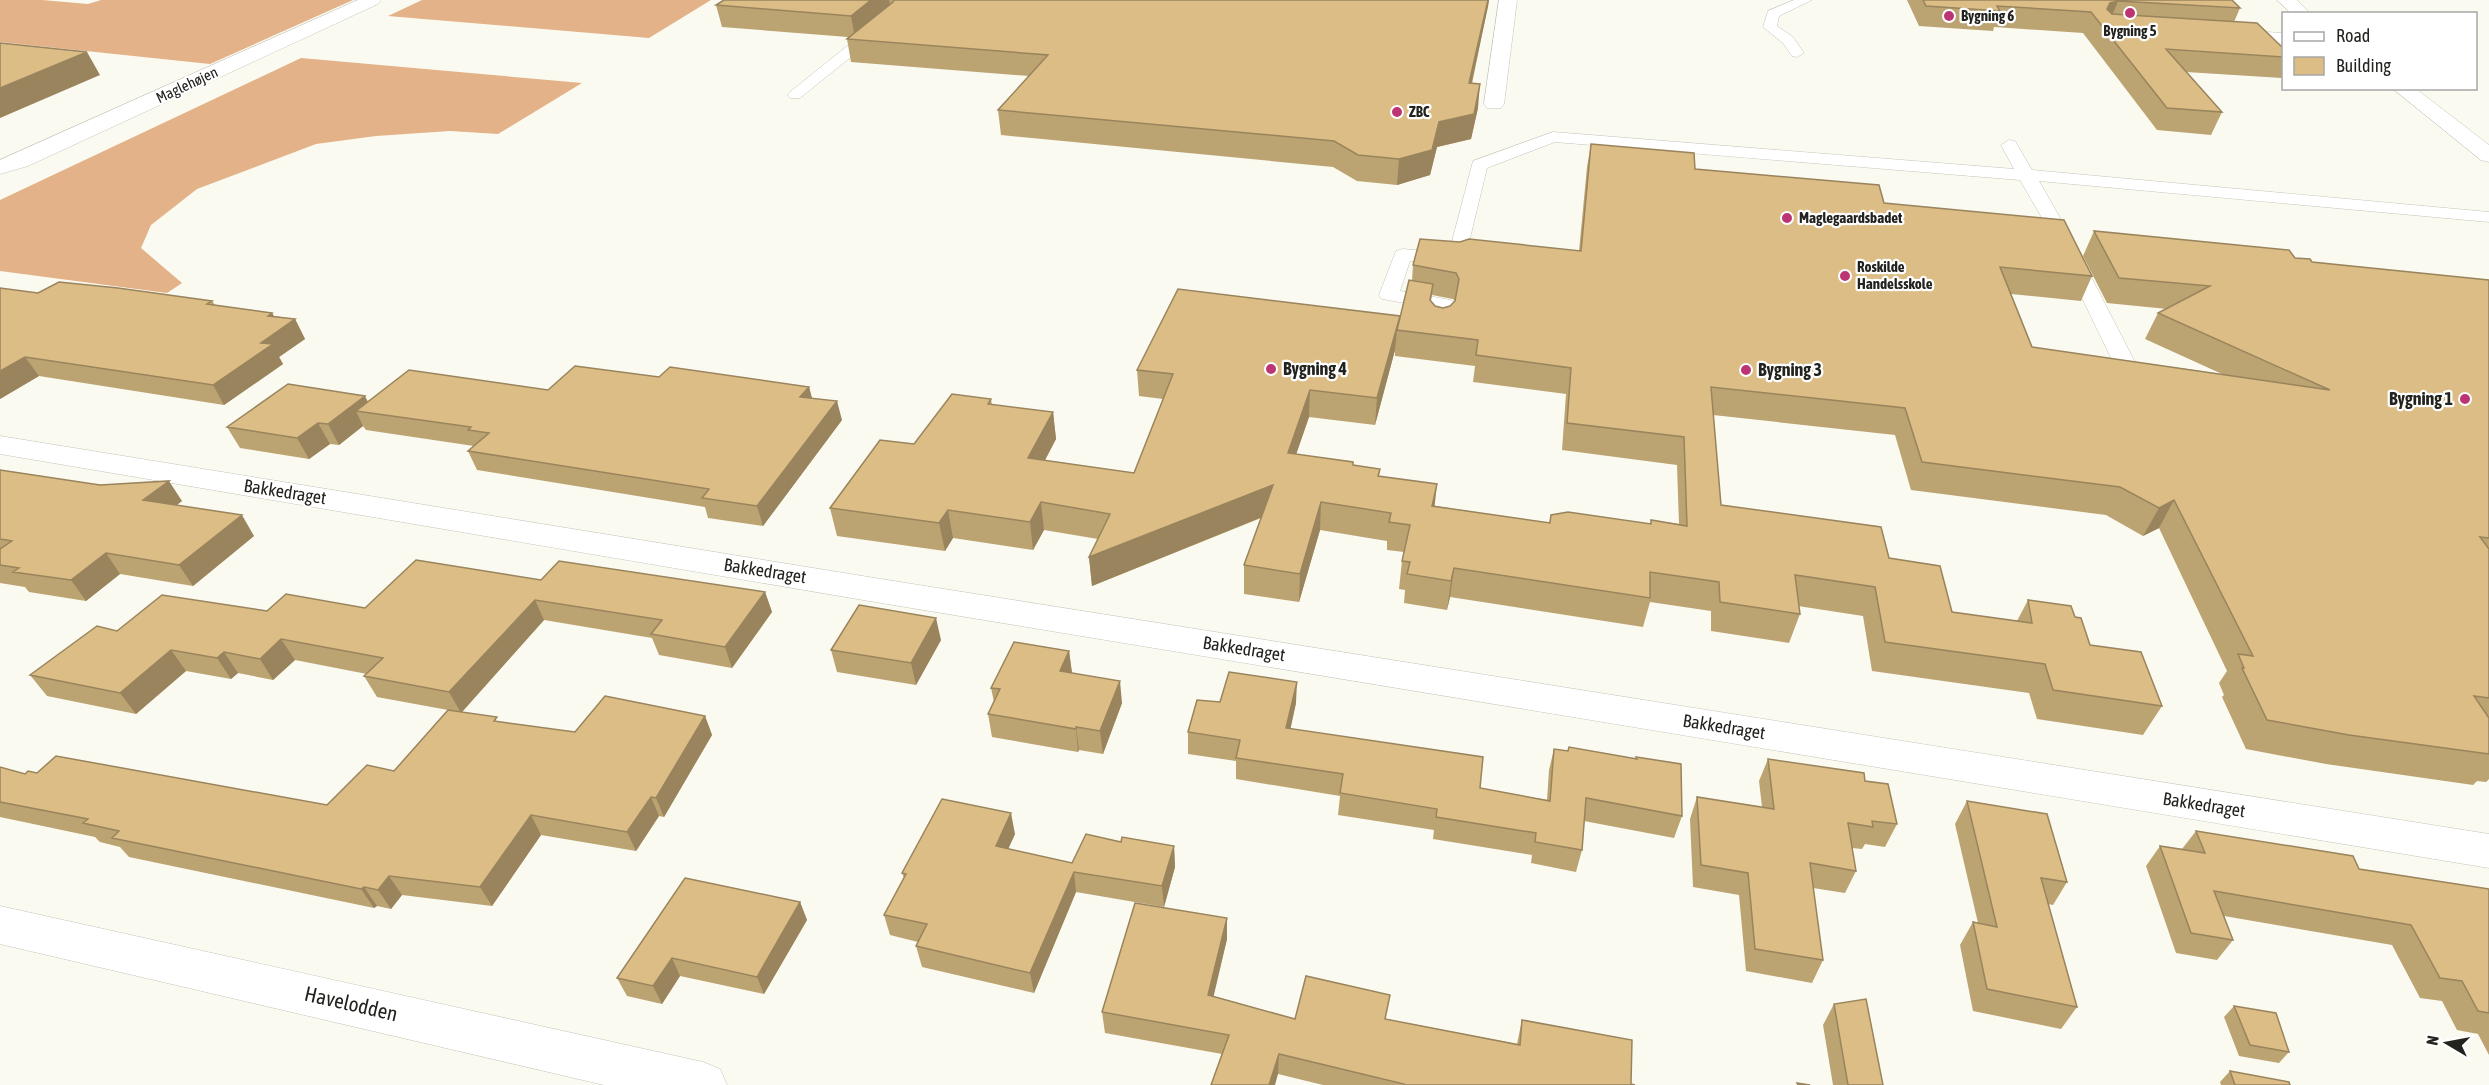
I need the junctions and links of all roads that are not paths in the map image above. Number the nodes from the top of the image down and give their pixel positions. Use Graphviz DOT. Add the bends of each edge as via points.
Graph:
graph roads {
  1 [pos="372,0"];
  2 [pos="1508,0"];
  3 [pos="1805,0"];
  4 [pos="2286,0"];
  5 [pos="2301,12"];
  6 [pos="890,20"];
  7 [pos="2214,34"];
  8 [pos="2282,39"];
  9 [pos="1797,53"];
  10 [pos="2405,90"];
  11 [pos="795,95"];
  12 [pos="1494,104"];
  13 [pos="2009,145"];
  14 [pos="2489,155"];
  15 [pos="0,167"];
  16 [pos="2026,175"];
  17 [pos="2482,217"];
  18 [pos="2489,230"];
  19 [pos="1440,326"];
  20 [pos="2126,366"];
  21 [pos="0,445"];
  22 [pos="2489,851"];
  23 [pos="0,925"];
  24 [pos="702,1085"];
  1 -- 15 [label="street, Maglehøjen"];
  2 -- 12 [label="street"];
  3 -- 9 [label="lane" via="1773,14 1770,27 1788,40"];
  4 -- 5 [label="street"];
  6 -- 11 [label="lane"];
  7 -- 8 [label="street"];
  10 -- 14 [label="street"];
  13 -- 16 [label="lane"];
  16 -- 17 [label="lane"];
  16 -- 19 [label="lane" via="1553,137 1479,165 1456,259 1403,255 1389,296 1444,304"];
  16 -- 20 [label="lane"];
  17 -- 18 [label="lane"];
  21 -- 22 [label="street, Bakkedraget"];
  23 -- 24 [label="street, Havelodden"];
}
